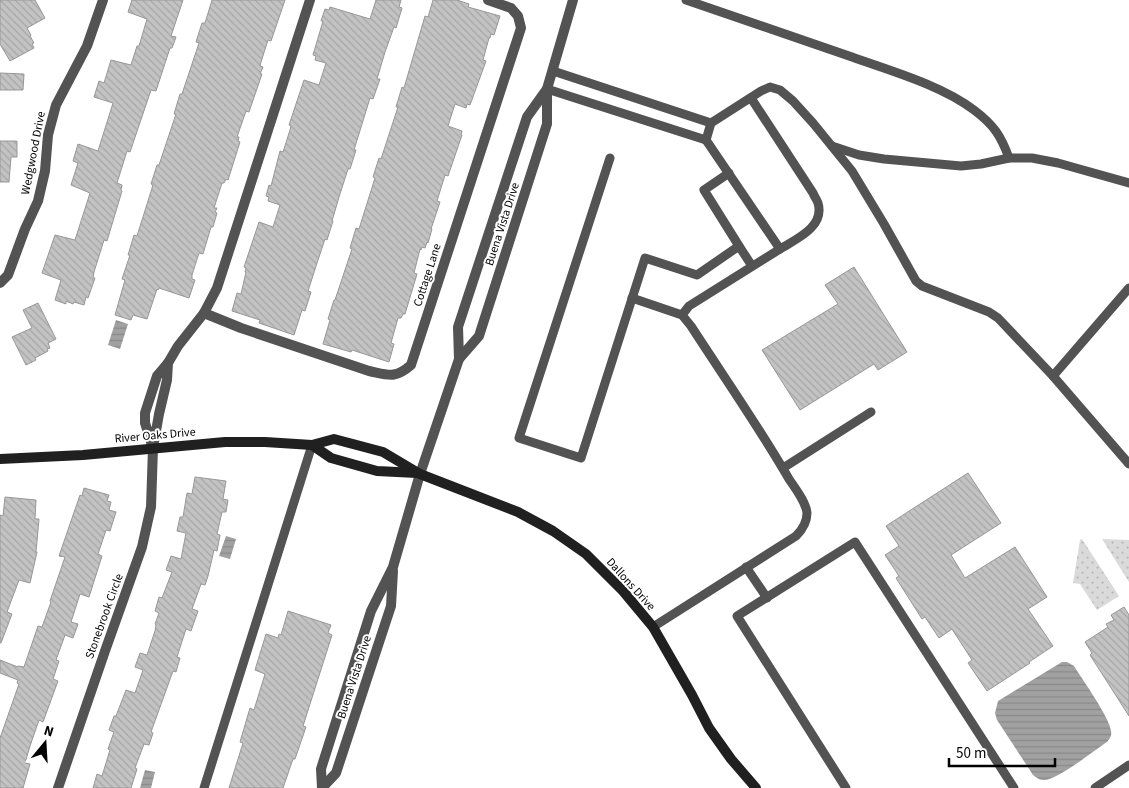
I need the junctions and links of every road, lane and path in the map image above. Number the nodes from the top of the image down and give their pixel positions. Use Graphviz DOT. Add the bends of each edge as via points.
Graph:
graph roads {
  1 [pos="103,0"];
  2 [pos="310,0"];
  3 [pos="488,0"];
  4 [pos="573,0"];
  5 [pos="686,0"];
  6 [pos="553,71"];
  7 [pos="547,89"];
  8 [pos="751,98"];
  9 [pos="711,123"];
  10 [pos="706,140"];
  11 [pos="832,146"];
  12 [pos="610,158"];
  13 [pos="1009,158"];
  14 [pos="729,173"];
  15 [pos="1129,183"];
  16 [pos="740,246"];
  17 [pos="780,249"];
  18 [pos="752,266"];
  19 [pos="0,283"];
  20 [pos="1129,288"];
  21 [pos="632,298"];
  22 [pos="204,312"];
  23 [pos="682,315"];
  24 [pos="459,359"];
  25 [pos="1053,376"];
  26 [pos="871,412"];
  27 [pos="312,445"];
  28 [pos="153,448"];
  29 [pos="0,459"];
  30 [pos="1129,464"];
  31 [pos="783,468"];
  32 [pos="420,474"];
  33 [pos="393,567"];
  34 [pos="746,567"];
  35 [pos="767,598"];
  36 [pos="653,627"];
  37 [pos="1129,765"];
  38 [pos="58,788"];
  39 [pos="204,788"];
  40 [pos="322,788"];
  41 [pos="756,788"];
  42 [pos="846,788"];
  43 [pos="1014,788"];
  44 [pos="1095,788"];
  1 -- 19 [label="street, Wedgwood Drive" via="87,46 56,105 38,201 8,275"];
  2 -- 22 [label="street" via="217,288"];
  3 -- 22 [label="street, Cottage Lane" via="511,8 518,16 521,28 411,365 390,375 369,371 241,328"];
  4 -- 6 [label="street, Buena Vista Drive"];
  5 -- 13 [label="lane" via="866,62 953,96 988,121 1002,138"];
  6 -- 7 [label="street, Buena Vista Drive"];
  6 -- 9 [label="lane"];
  7 -- 10 [label="lane"];
  7 -- 24 [label="street, Buena Vista Drive" via="527,117 458,327"];
  7 -- 24 [label="street, Buena Vista Drive" via="547,124 479,336"];
  8 -- 9 [label="lane"];
  8 -- 11 [label="lane" via="770,87 780,90"];
  8 -- 17 [label="lane" via="818,204 816,223"];
  9 -- 10 [label="lane"];
  10 -- 14 [label="lane"];
  11 -- 13 [label="lane" via="884,159 961,166"];
  11 -- 25 [label="lane" via="852,171 916,281 998,318"];
  12 -- 21 [label="lane" via="520,438 581,458"];
  13 -- 15 [label="lane" via="1058,163"];
  14 -- 16 [label="lane" via="704,190"];
  14 -- 17 [label="lane"];
  16 -- 18 [label="lane"];
  16 -- 21 [label="lane" via="697,275 645,258"];
  17 -- 18 [label="lane"];
  18 -- 23 [label="lane" via="689,306"];
  20 -- 25 [label="lane"];
  21 -- 23 [label="lane"];
  22 -- 28 [label="street" via="168,362"];
  23 -- 31 [label="lane"];
  24 -- 32 [label="street, Buena Vista Drive"];
  25 -- 30 [label="lane"];
  26 -- 31 [label="lane"];
  27 -- 28 [label="street, River Oaks Drive" via="225,442"];
  27 -- 32 [label="street, River Oaks Drive" via="331,458 377,471"];
  27 -- 32 [label="street, River Oaks Drive" via="334,439 360,445 383,452"];
  27 -- 39 [label="lane"];
  28 -- 29 [label="street, River Oaks Drive"];
  28 -- 38 [label="street, Stonebrook Circle" via="150,507 142,547"];
  31 -- 34 [label="lane" via="804,503 806,521 796,536"];
  32 -- 33 [label="street, Buena Vista Drive"];
  32 -- 36 [label="street, Dallons Drive" via="518,512 553,531 586,554"];
  33 -- 40 [label="street, Buena Vista Drive" via="371,611 321,769"];
  33 -- 40 [label="street, Buena Vista Drive" via="391,606 336,773"];
  34 -- 35 [label="lane"];
  34 -- 36 [label="lane"];
  35 -- 42 [label="lane" via="738,616"];
  35 -- 43 [label="lane" via="855,542"];
  36 -- 41 [label="street, Dallons Drive" via="709,728"];
  37 -- 44 [label="lane"];
}
